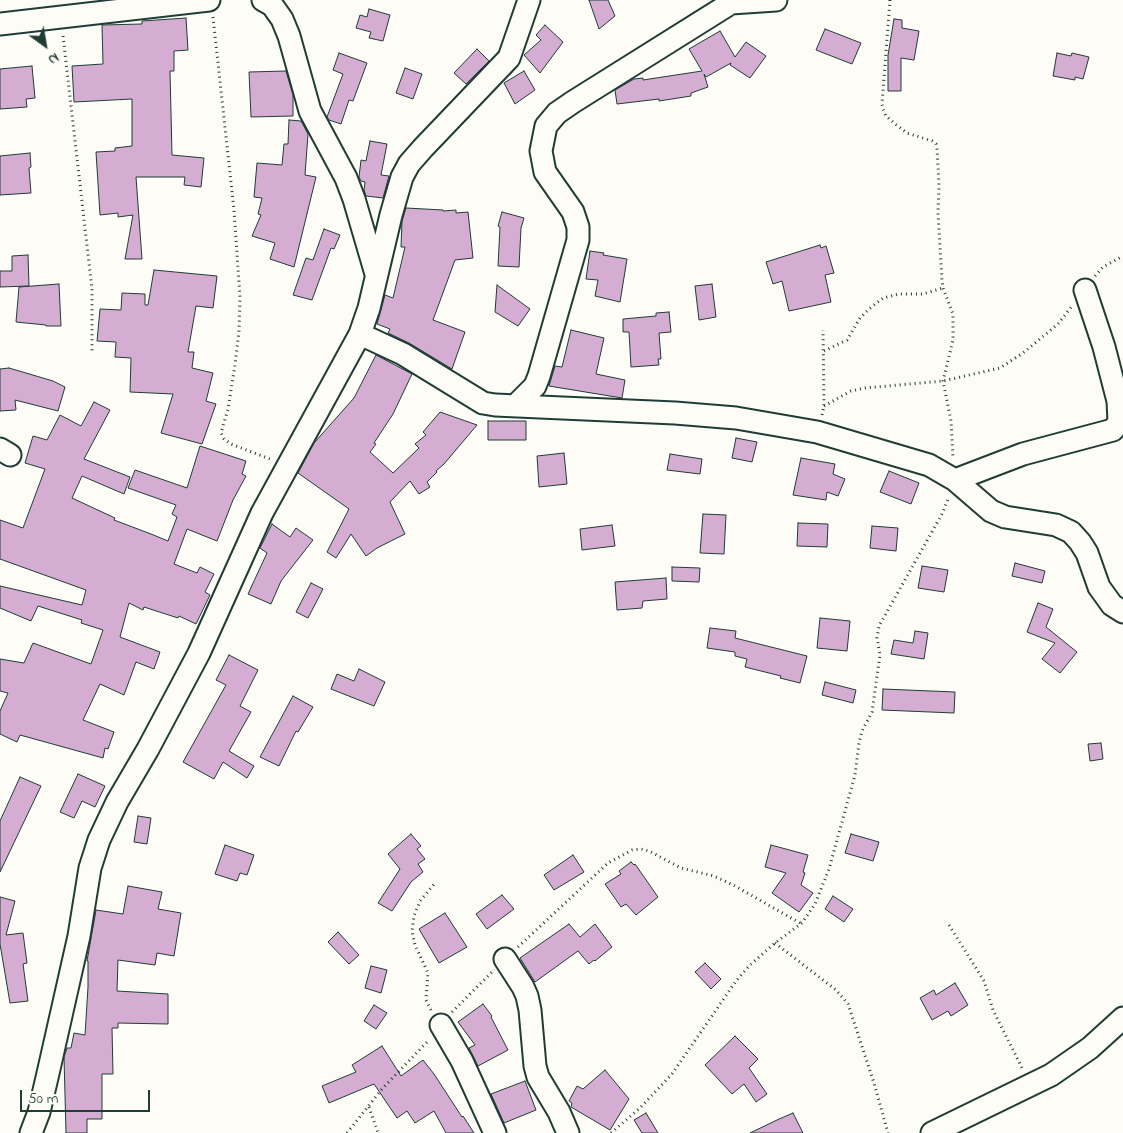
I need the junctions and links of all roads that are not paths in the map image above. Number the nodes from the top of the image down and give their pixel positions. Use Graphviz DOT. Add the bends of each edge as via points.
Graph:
graph roads {
  1 [pos="263,0"];
  2 [pos="529,0"];
  3 [pos="776,0"];
  4 [pos="211,5"];
  5 [pos="0,24"];
  6 [pos="377,277"];
  7 [pos="1085,290"];
  8 [pos="360,334"];
  9 [pos="516,405"];
  10 [pos="955,480"];
  11 [pos="1123,612"];
  12 [pos="505,959"];
  13 [pos="1123,1018"];
  14 [pos="441,1025"];
  15 [pos="31,1133"];
  16 [pos="495,1133"];
  17 [pos="568,1133"];
  18 [pos="932,1133"];
  1 -- 6 [label="street" via="272,5 282,18 310,111 346,178"];
  2 -- 6 [label="street" via="509,58 409,164 391,214"];
  3 -- 9 [label="street" via="731,3 573,102 546,126 541,151 546,172 573,212 578,240 540,376 535,386"];
  4 -- 5 [label="street"];
  6 -- 8 [label="street"];
  7 -- 10 [label="street" via="1118,401 1119,422 1113,430 1023,454"];
  8 -- 9 [label="street" via="403,354 483,403"];
  8 -- 15 [label="street" via="262,513 200,653 99,840 90,868 79,936 49,1069"];
  9 -- 10 [label="street" via="736,418 817,432 929,465"];
  10 -- 11 [label="street" via="991,511 1005,517 1056,525 1071,532 1087,553 1099,587 1112,605"];
  12 -- 17 [label="street" via="527,996 538,1077 560,1112"];
  13 -- 18 [label="street" via="1090,1048 1052,1075"];
  14 -- 16 [label="street" via="462,1061"];
}
